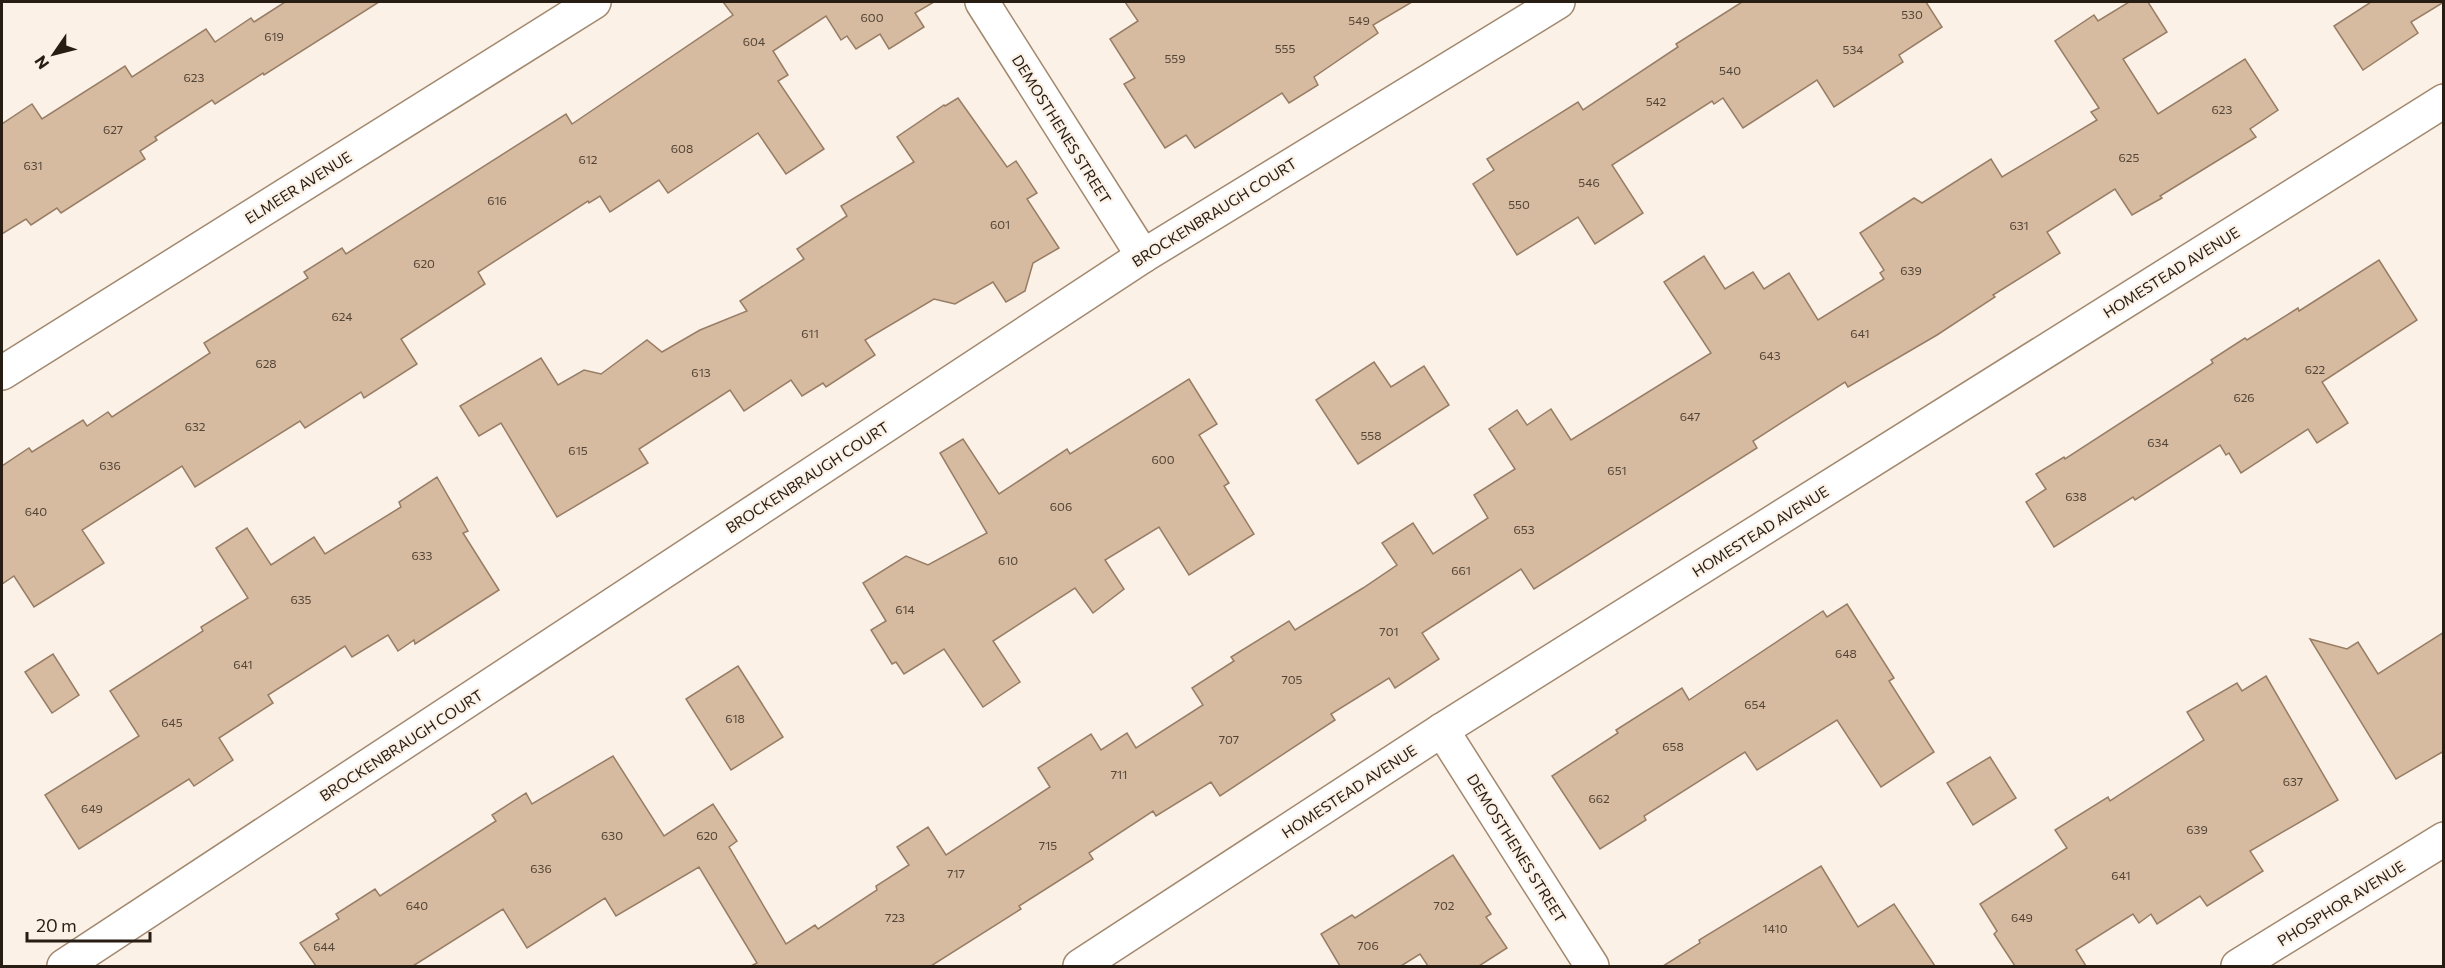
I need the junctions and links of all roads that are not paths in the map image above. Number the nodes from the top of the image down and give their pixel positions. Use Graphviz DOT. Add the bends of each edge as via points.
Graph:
graph roads {
  1 [pos="594,2"];
  2 [pos="982,2"];
  3 [pos="1558,2"];
  4 [pos="2444,101"];
  5 [pos="1143,255"];
  6 [pos="2,373"];
  7 [pos="1442,730"];
  8 [pos="2444,839"];
  9 [pos="64,966"];
  10 [pos="1080,966"];
  11 [pos="1592,966"];
  12 [pos="2238,966"];
  1 -- 6 [label="street, ELMEER AVENUE"];
  2 -- 5 [label="street, DEMOSTHENES STREET"];
  3 -- 5 [label="street, BROCKENBRAUGH COURT"];
  4 -- 7 [label="street, HOMESTEAD AVENUE"];
  5 -- 9 [label="street, BROCKENBRAUGH COURT"];
  7 -- 10 [label="street, HOMESTEAD AVENUE"];
  7 -- 11 [label="street, DEMOSTHENES STREET"];
  8 -- 12 [label="street, PHOSPHOR AVENUE"];
}
